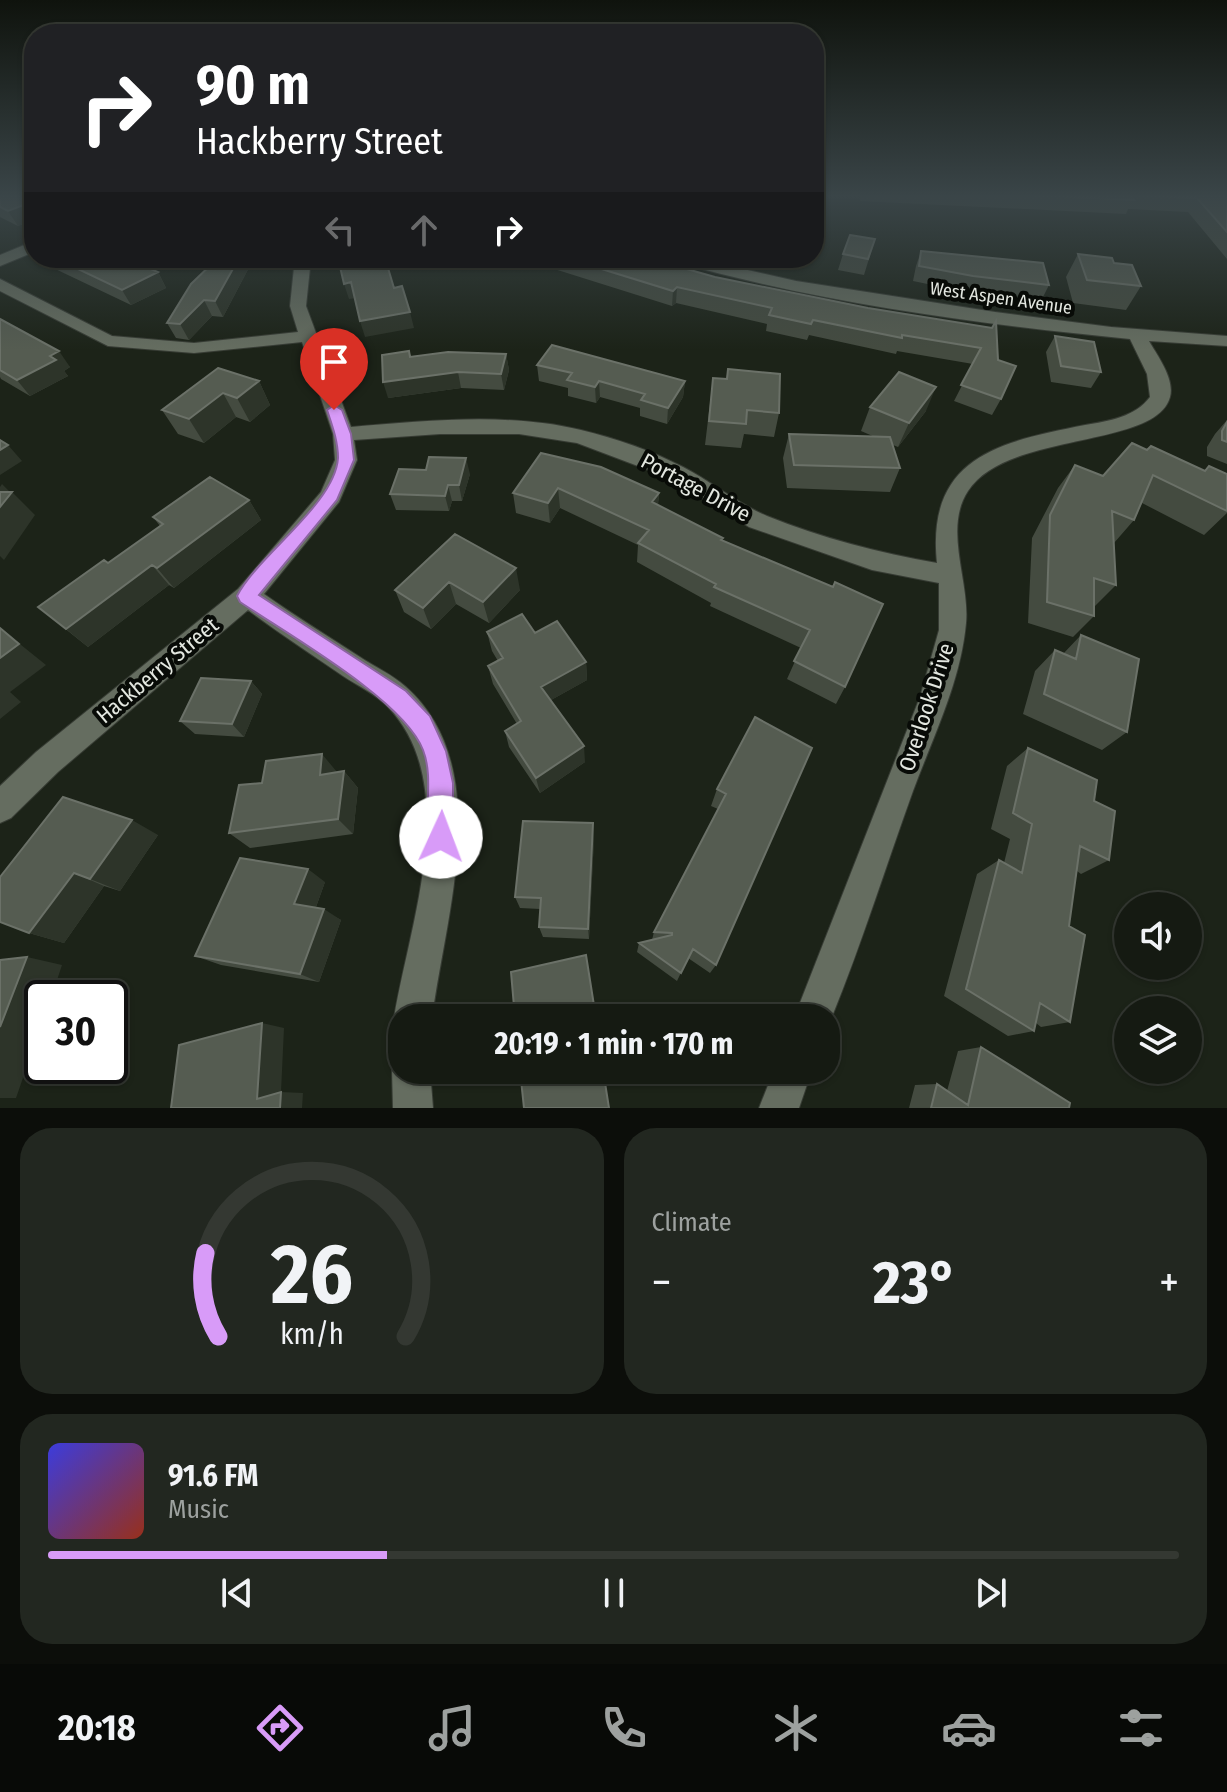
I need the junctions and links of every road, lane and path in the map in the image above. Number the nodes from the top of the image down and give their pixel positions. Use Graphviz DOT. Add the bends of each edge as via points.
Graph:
graph roads {
  1 [pos="24,250"];
  2 [pos="0,261"];
  3 [pos="302,268"];
  4 [pos="712,268"];
  5 [pos="0,284"];
  6 [pos="308,336"];
  7 [pos="1137,336"];
  8 [pos="1227,341"];
  9 [pos="343,434"];
  10 [pos="948,575"];
  11 [pos="247,596"];
  12 [pos="0,807"];
  13 [pos="415,1004"];
  14 [pos="818,1004"];
  15 [pos="412,1084"];
  16 [pos="788,1084"];
  17 [pos="413,1108"];
  18 [pos="779,1108"];
  1 -- 2 [label="street"];
  3 -- 6 [label="street, Hackberry Street" via="298,306"];
  4 -- 7 [label="street, West Aspen Avenue" via="871,299"];
  5 -- 6 [label="street" via="108,341 194,348"];
  6 -- 9 [label="street, Hackberry Street"];
  7 -- 8 [label="street, West Aspen Avenue"];
  7 -- 10 [label="street, Overlook Drive" via="1159,387 1153,408 1125,424 1022,444 970,472 950,504"];
  9 -- 10 [label="street, Portage Drive" via="519,427 579,436 675,472 757,521 872,561"];
  9 -- 11 [label="street, Hackberry Street" via="346,460 331,496"];
  10 -- 14 [label="street, Overlook Drive" via="954,614 938,684"];
  11 -- 12 [label="street, Hackberry Street"];
  11 -- 13 [label="street" via="398,698 422,724 435,751 443,821"];
  15 -- 17 [label="street"];
  16 -- 18 [label="street"];
}
